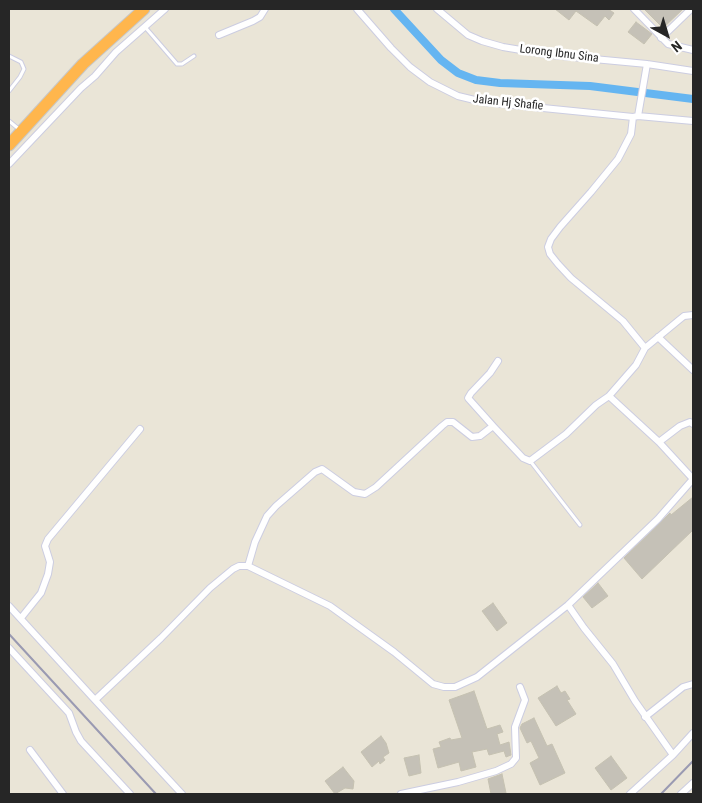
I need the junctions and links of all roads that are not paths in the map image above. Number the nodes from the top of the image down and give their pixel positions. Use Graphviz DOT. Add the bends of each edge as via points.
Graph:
graph roads {
  1 [pos="144,9"];
  2 [pos="165,9"];
  3 [pos="265,9"];
  4 [pos="357,9"];
  5 [pos="437,9"];
  6 [pos="634,9"];
  7 [pos="692,9"];
  8 [pos="144,27"];
  9 [pos="219,35"];
  10 [pos="661,38"];
  11 [pos="693,50"];
  12 [pos="9,56"];
  13 [pos="92,56"];
  14 [pos="194,56"];
  15 [pos="647,64"];
  16 [pos="101,68"];
  17 [pos="693,71"];
  18 [pos="9,91"];
  19 [pos="636,116"];
  20 [pos="9,121"];
  21 [pos="693,121"];
  22 [pos="22,131"];
  23 [pos="10,142"];
  24 [pos="9,164"];
  25 [pos="693,315"];
  26 [pos="658,337"];
  27 [pos="645,348"];
  28 [pos="498,361"];
  29 [pos="693,370"];
  30 [pos="609,396"];
  31 [pos="693,424"];
  32 [pos="493,426"];
  33 [pos="140,429"];
  34 [pos="659,442"];
  35 [pos="530,461"];
  36 [pos="693,479"];
  37 [pos="580,525"];
  38 [pos="248,566"];
  39 [pos="568,604"];
  40 [pos="9,606"];
  41 [pos="21,618"];
  42 [pos="9,648"];
  43 [pos="693,684"];
  44 [pos="520,688"];
  45 [pos="95,700"];
  46 [pos="645,717"];
  47 [pos="693,733"];
  48 [pos="30,750"];
  49 [pos="673,755"];
  50 [pos="693,783"];
  51 [pos="61,793"];
  52 [pos="130,794"];
  53 [pos="182,794"];
  54 [pos="401,794"];
  55 [pos="630,794"];
  56 [pos="681,794"];
  1 -- 13 [label="highway"];
  2 -- 8 [label="street"];
  3 -- 9 [label="street" via="253,21"];
  4 -- 19 [label="street, Jalan Hj Shafie" via="417,73 458,96 483,102"];
  5 -- 15 [label="street, Lorong Ibnu Sina" via="463,32 482,42 551,55"];
  6 -- 10 [label="street"];
  7 -- 10 [label="street"];
  8 -- 14 [label="lane" via="177,64"];
  8 -- 16 [label="street"];
  10 -- 11 [label="street" via="668,44"];
  12 -- 18 [label="lane" via="21,62 24,69"];
  13 -- 16 [label="street"];
  13 -- 22 [label="highway"];
  15 -- 17 [label="street, Lorong Ibnu Sina"];
  15 -- 19 [label="street"];
  16 -- 24 [label="street"];
  19 -- 21 [label="street, Jalan Hj Shafie"];
  19 -- 27 [label="street" via="618,159 560,227 548,247 550,254 571,278 623,321"];
  20 -- 22 [label="lane"];
  22 -- 23 [label="highway"];
  25 -- 26 [label="street" via="684,316"];
  26 -- 27 [label="street"];
  26 -- 29 [label="street"];
  27 -- 30 [label="street" via="636,365"];
  28 -- 32 [label="street" via="468,398"];
  30 -- 34 [label="street"];
  30 -- 35 [label="street"];
  31 -- 34 [label="street" via="680,426"];
  32 -- 35 [label="street" via="523,458"];
  32 -- 38 [label="street" via="480,436 472,437 456,424 447,422 366,494 354,492 322,469 315,472 271,511 255,542"];
  33 -- 41 [label="street" via="48,539 45,546 50,562 48,574 41,594"];
  34 -- 36 [label="street"];
  35 -- 37 [label="lane"];
  36 -- 39 [label="street" via="658,519"];
  38 -- 39 [label="street" via="330,606 433,684 444,688 455,687 477,677"];
  38 -- 45 [label="street" via="239,566 221,578"];
  39 -- 46 [label="street" via="613,664"];
  40 -- 41 [label="street"];
  41 -- 45 [label="street"];
  42 -- 52 [label="street" via="69,713 81,741"];
  43 -- 46 [label="street" via="683,687"];
  44 -- 54 [label="street" via="524,700 515,728 516,758 511,764 458,782"];
  45 -- 53 [label="street"];
  46 -- 49 [label="street"];
  47 -- 49 [label="street"];
  48 -- 51 [label="street"];
  49 -- 55 [label="street"];
  50 -- 56 [label="street"];
}
